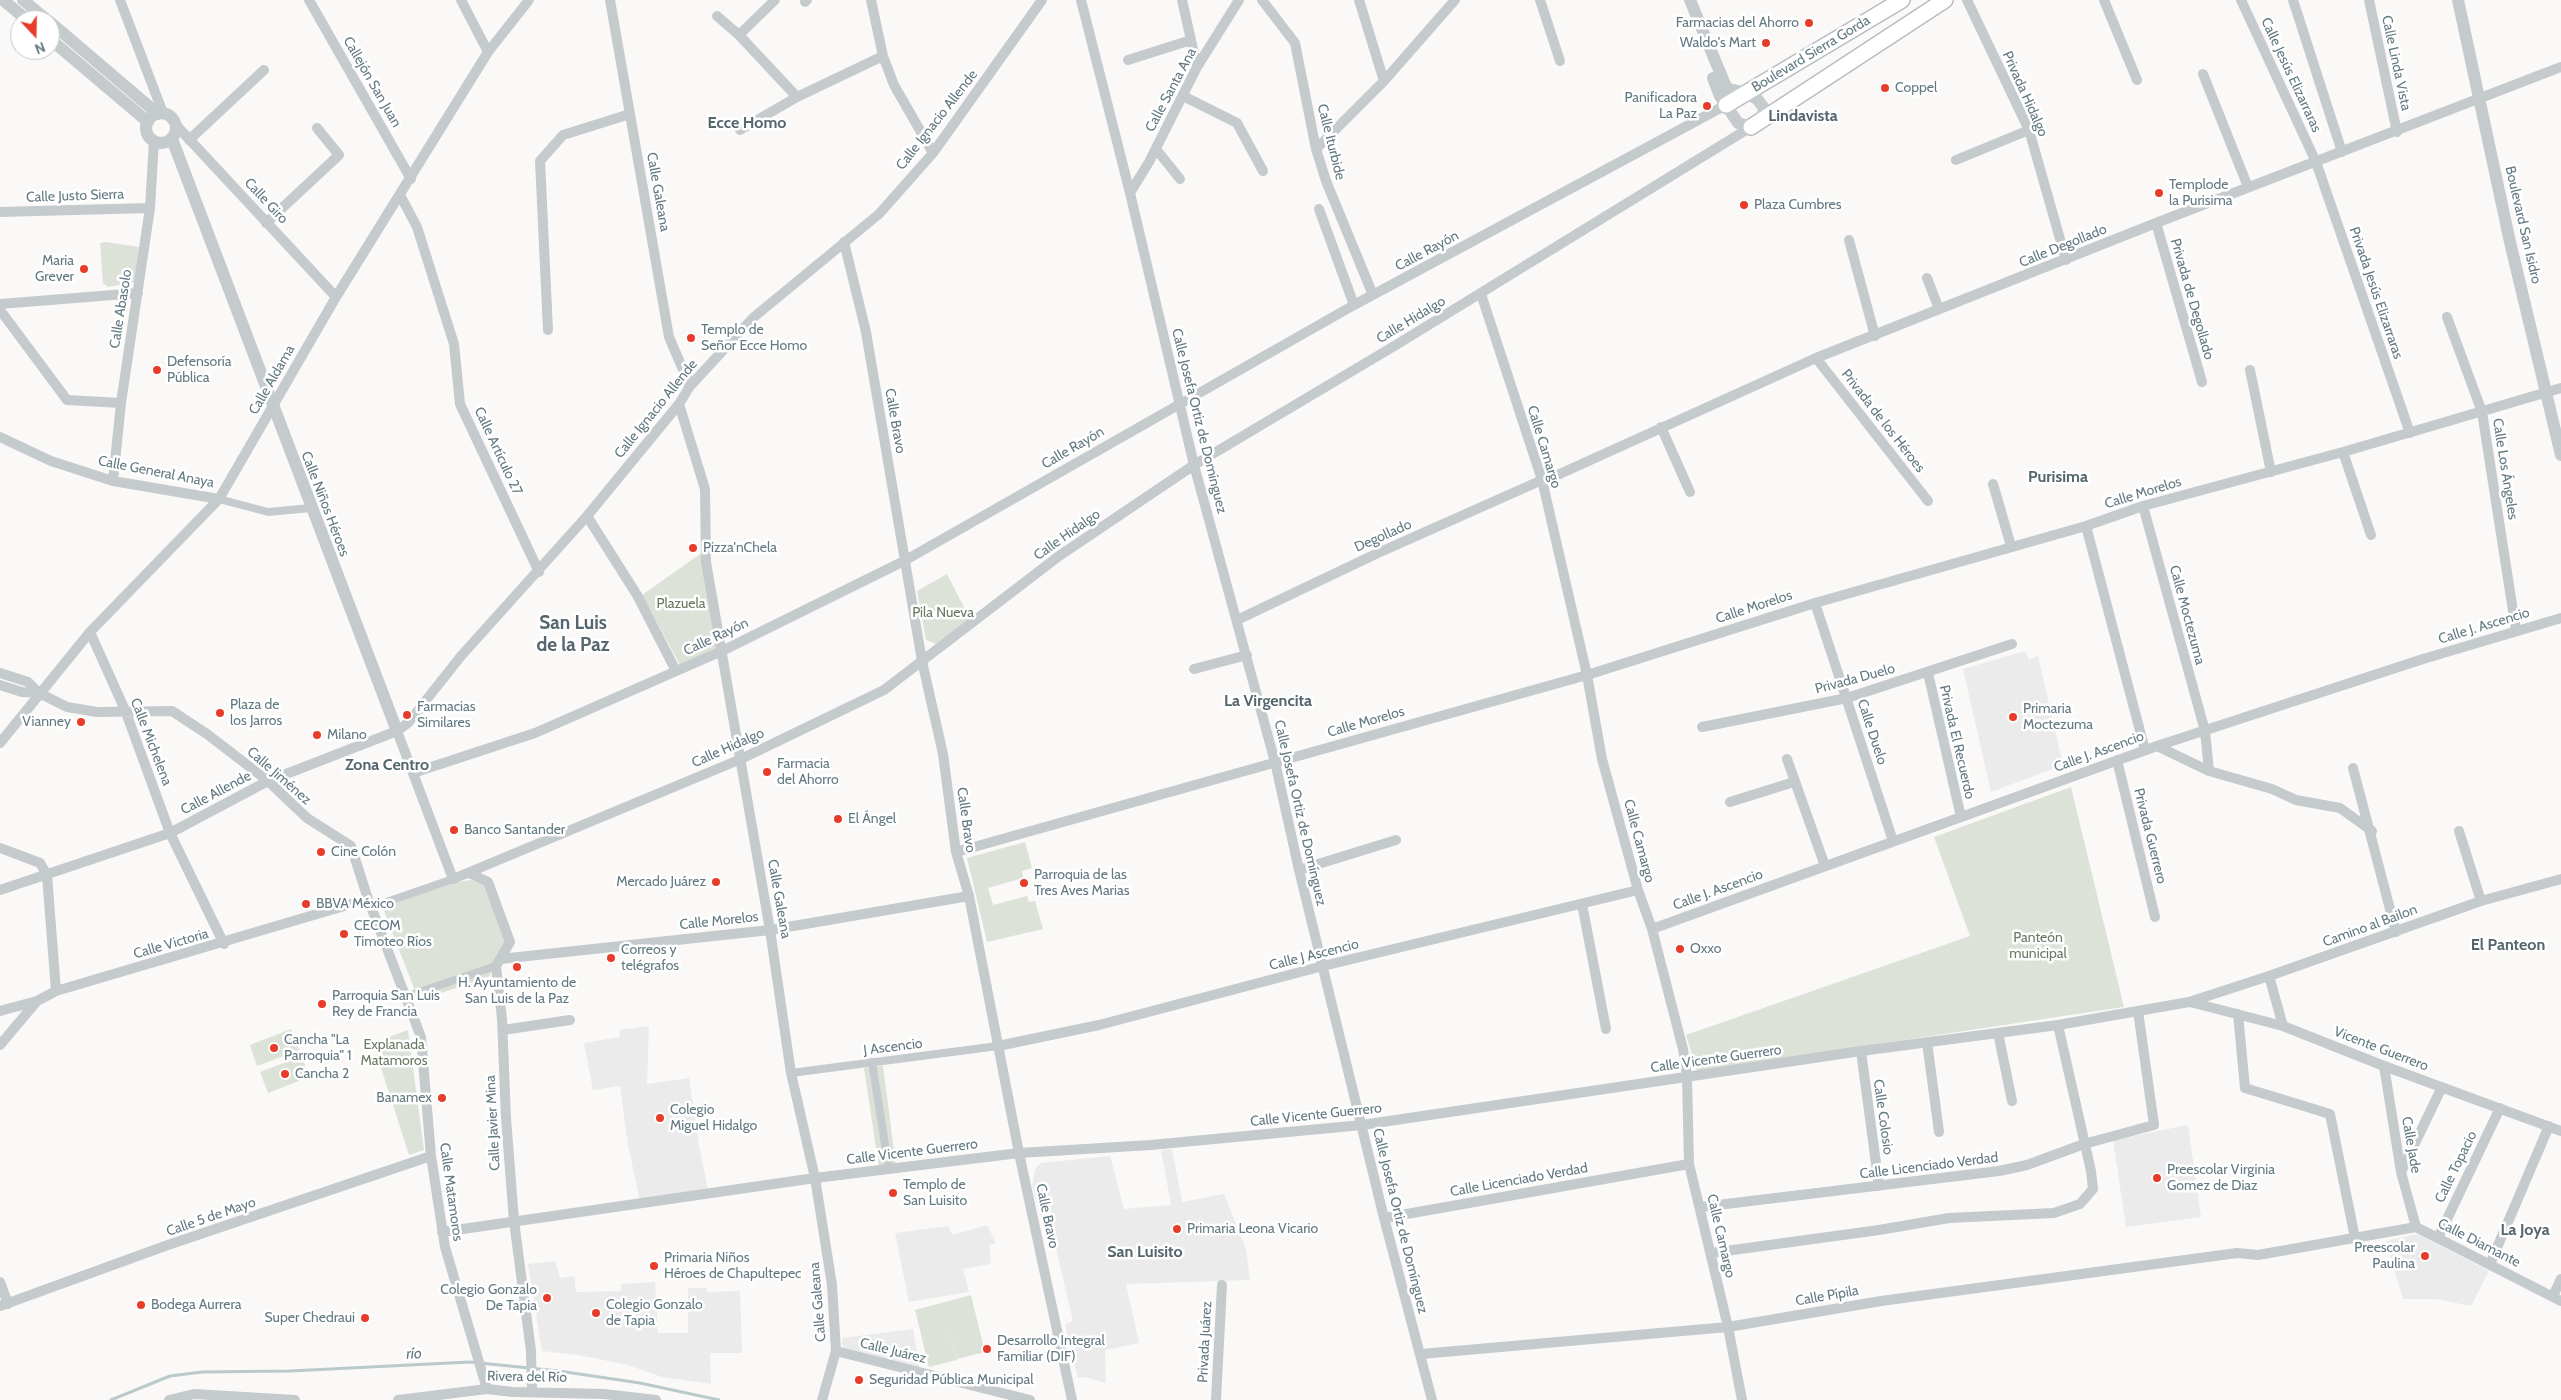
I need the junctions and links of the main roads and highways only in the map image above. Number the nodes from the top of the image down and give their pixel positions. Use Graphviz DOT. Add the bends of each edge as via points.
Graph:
graph roads {
  1 [pos="1902,0"];
  2 [pos="1935,2"];
  3 [pos="1777,76"];
  4 [pos="1791,99"];
  5 [pos="1726,105"];
  6 [pos="1756,123"];
  1 -- 3 [label="main road, Boulevard Sierra Gorda"];
  2 -- 4 [label="main road, Boulevard Sierra Gorda"];
  3 -- 4 [label="main road"];
  3 -- 5 [label="main road, Boulevard Sierra Gorda"];
  4 -- 6 [label="main road, Boulevard Sierra Gorda"];
}
